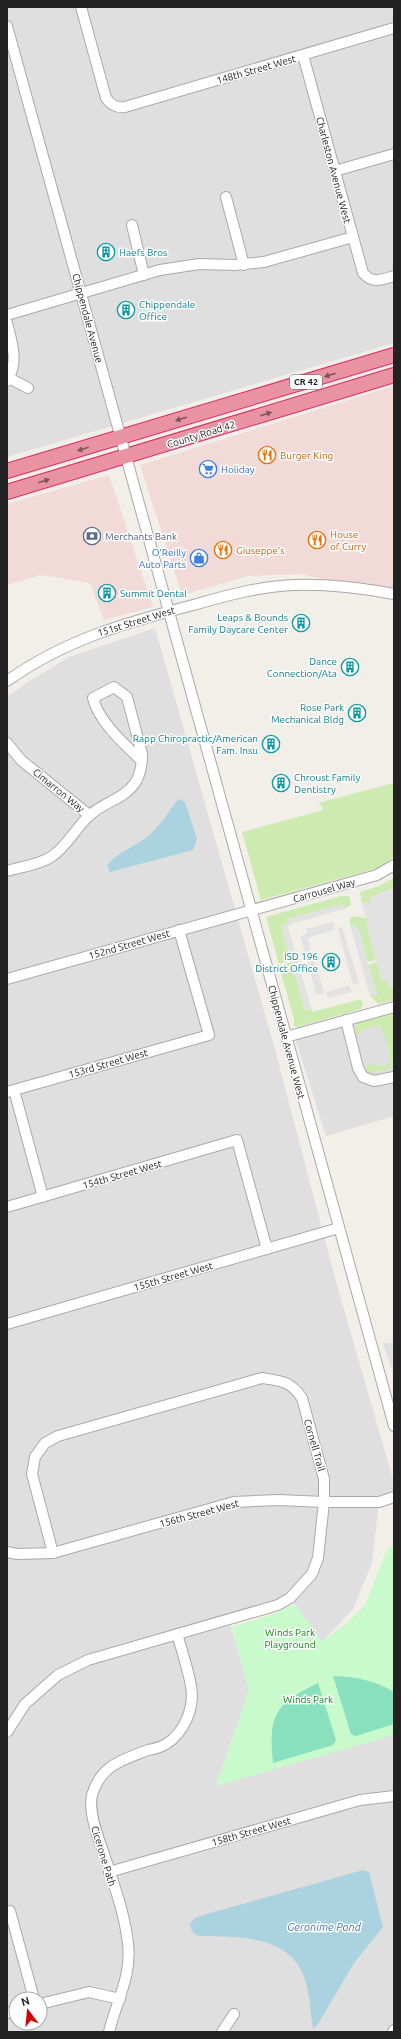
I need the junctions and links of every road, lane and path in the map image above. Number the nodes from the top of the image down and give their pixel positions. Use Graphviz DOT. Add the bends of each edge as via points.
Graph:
graph roads {
  1 [pos="81,7"];
  2 [pos="7,26"];
  3 [pos="394,28"];
  4 [pos="10,52"];
  5 [pos="303,55"];
  6 [pos="394,154"];
  7 [pos="335,171"];
  8 [pos="226,197"];
  9 [pos="132,225"];
  10 [pos="353,237"];
  11 [pos="244,264"];
  12 [pos="144,275"];
  13 [pos="394,276"];
  14 [pos="81,294"];
  15 [pos="7,315"];
  16 [pos="7,323"];
  17 [pos="394,357"];
  18 [pos="394,375"];
  19 [pos="8,380"];
  20 [pos="28,388"];
  21 [pos="336,393"];
  22 [pos="120,438"];
  23 [pos="125,456"];
  24 [pos="7,471"];
  25 [pos="7,492"];
  26 [pos="394,594"];
  27 [pos="168,611"];
  28 [pos="7,681"];
  29 [pos="7,743"];
  30 [pos="142,761"];
  31 [pos="90,815"];
  32 [pos="394,865"];
  33 [pos="7,871"];
  34 [pos="251,911"];
  35 [pos="179,930"];
  36 [pos="7,979"];
  37 [pos="394,1007"];
  38 [pos="346,1020"];
  39 [pos="286,1037"];
  40 [pos="394,1076"];
  41 [pos="11,1091"];
  42 [pos="43,1197"];
  43 [pos="7,1207"];
  44 [pos="339,1228"];
  45 [pos="267,1249"];
  46 [pos="7,1324"];
  47 [pos="394,1426"];
  48 [pos="394,1498"];
  49 [pos="324,1502"];
  50 [pos="7,1552"];
  51 [pos="53,1553"];
  52 [pos="177,1634"];
  53 [pos="7,1732"];
  54 [pos="394,1796"];
  55 [pos="109,1872"];
  56 [pos="10,1911"];
  57 [pos="32,1991"];
  58 [pos="120,1999"];
  59 [pos="48,2002"];
  60 [pos="234,2014"];
  61 [pos="109,2032"];
  62 [pos="222,2032"];
  1 -- 5 [label="street, 148th Street West" via="106,98 117,108"];
  2 -- 4 [label="street, Chippendale Avenue"];
  3 -- 5 [label="street, 148th Street West"];
  4 -- 14 [label="street, Chippendale Avenue"];
  5 -- 7 [label="street, Charleston Avenue West"];
  6 -- 7 [label="street"];
  7 -- 10 [label="street, Charleston Avenue West"];
  8 -- 11 [label="street"];
  9 -- 12 [label="street"];
  10 -- 11 [label="street" via="280,259"];
  10 -- 13 [label="street, Charleston Avenue West" via="363,273 368,279 377,282"];
  11 -- 12 [label="street" via="185,265"];
  12 -- 14 [label="street"];
  14 -- 15 [label="street"];
  14 -- 22 [label="street, Chippendale Avenue"];
  16 -- 19 [label="street" via="14,356"];
  17 -- 21 [label="highway" via="354,371 346,377"];
  17 -- 22 [label="highway, County Road 42 / CR 42, one-way"];
  18 -- 21 [label="highway, County Road 42 / CR 42"];
  19 -- 20 [label="street"];
  23 -- 21 [label="highway, County Road 42 / CR 42, one-way"];
  22 -- 23 [label="street, Chippendale Avenue"];
  22 -- 24 [label="highway, County Road 42 / CR 42, one-way"];
  25 -- 23 [label="highway, County Road 42 / CR 42, one-way"];
  23 -- 27 [label="street, Chippendale Avenue"];
  26 -- 27 [label="street, 151st Street West" via="356,587 294,585 239,593"];
  27 -- 28 [label="street, 151st Street West" via="113,627 75,642 38,660"];
  27 -- 34 [label="street, Chippendale Avenue West"];
  29 -- 31 [label="street, Cimarron Way" via="21,760"];
  30 -- 30 [label="street" via="141,746 127,697 114,687 93,698 95,708 123,743"];
  30 -- 31 [label="street" via="138,776 130,789"];
  31 -- 33 [label="street, Cimarron Way" via="52,857"];
  32 -- 34 [label="street, Carrousel Way" via="378,875"];
  34 -- 35 [label="street, 152nd Street West"];
  34 -- 39 [label="street, Chippendale Avenue West"];
  35 -- 36 [label="street, 152nd Street West"];
  35 -- 41 [label="street, 153rd Street West" via="209,1035"];
  37 -- 38 [label="street"];
  38 -- 39 [label="street"];
  38 -- 40 [label="street" via="358,1068 363,1077 374,1081"];
  39 -- 44 [label="street, Chippendale Avenue West"];
  41 -- 42 [label="street"];
  42 -- 43 [label="street, 154th Street West"];
  42 -- 45 [label="street, 154th Street West" via="237,1140"];
  44 -- 45 [label="street, 155th Street West"];
  44 -- 47 [label="street, Chippendale Avenue West"];
  45 -- 46 [label="street, 155th Street West"];
  48 -- 49 [label="street, 156th Street West" via="379,1502"];
  49 -- 51 [label="street, 156th Street West" via="234,1502"];
  49 -- 51 [label="street, Cornell Trail" via="324,1473 302,1398 295,1388 285,1381 262,1378 58,1436 45,1443 35,1457 32,1474"];
  49 -- 52 [label="street, Cornell Trail" via="318,1558 312,1574 290,1598 278,1604"];
  50 -- 51 [label="street, 156th Street West"];
  52 -- 53 [label="street, Cornell Trail" via="88,1660 58,1675 25,1704"];
  52 -- 55 [label="street, Cicerone Path" via="192,1687 187,1719 178,1733 165,1744 119,1761 103,1773 95,1785 92,1797 94,1822"];
  54 -- 55 [label="street, 158th Street West" via="360,1800"];
  55 -- 58 [label="street, Cicerone Path" via="129,1951 127,1974"];
  56 -- 57 [label="street"];
  58 -- 59 [label="street" via="89,1992"];
  58 -- 61 [label="street, Cicerone Path"];
  60 -- 62 [label="street"];
}
